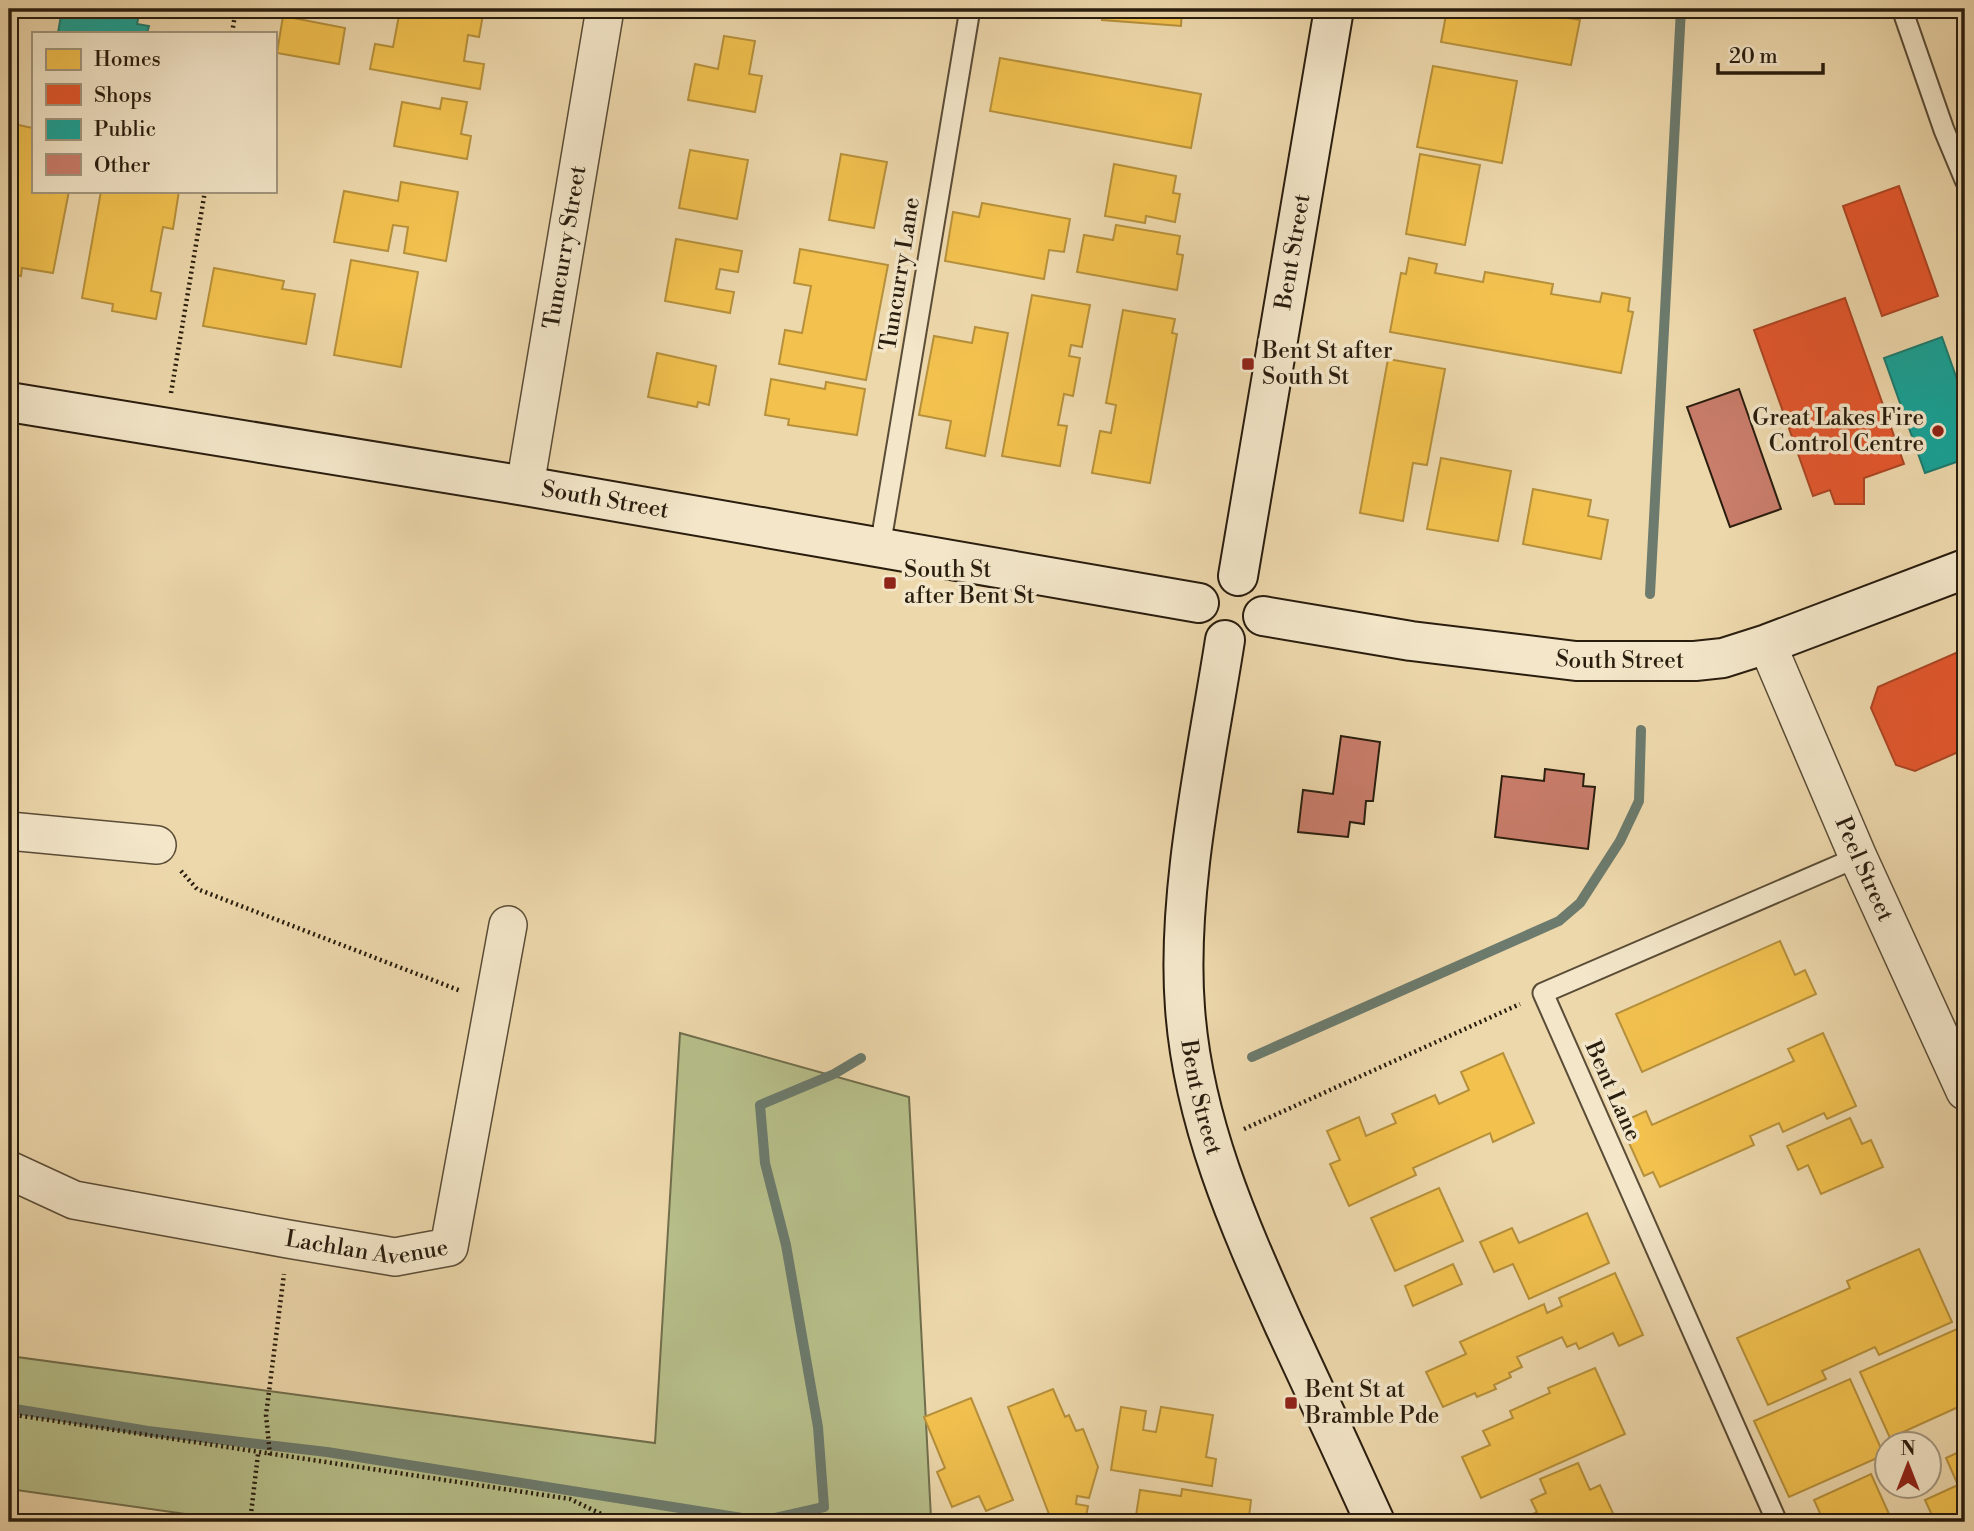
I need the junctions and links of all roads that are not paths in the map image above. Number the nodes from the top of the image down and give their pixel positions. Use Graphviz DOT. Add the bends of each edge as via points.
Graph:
graph roads {
  1 [pos="605,9"];
  2 [pos="970,9"];
  3 [pos="1334,9"];
  4 [pos="1902,9"];
  5 [pos="1965,180"];
  6 [pos="9,402"];
  7 [pos="525,486"];
  8 [pos="880,547"];
  9 [pos="1965,569"];
  10 [pos="1238,576"];
  11 [pos="1199,603"];
  12 [pos="1263,616"];
  13 [pos="1225,640"];
  14 [pos="1767,644"];
  15 [pos="9,831"];
  16 [pos="157,845"];
  17 [pos="1858,857"];
  18 [pos="508,925"];
  19 [pos="1965,1091"];
  20 [pos="9,1170"];
  21 [pos="1375,1522"];
  22 [pos="1777,1522"];
  1 -- 7 [label="street, Tuncurry Street"];
  2 -- 8 [label="lane, Tuncurry Lane"];
  3 -- 10 [label="street, Bent Street"];
  4 -- 5 [label="lane"];
  6 -- 7 [label="street, South Street"];
  7 -- 8 [label="street, South Street"];
  8 -- 11 [label="street, South Street"];
  9 -- 14 [label="street, South Street"];
  10 -- 11 [label="street" via="1213,581"];
  10 -- 12 [label="street" via="1258,590"];
  11 -- 13 [label="street" via="1204,627"];
  12 -- 13 [label="street" via="1250,635"];
  12 -- 14 [label="street, South Street" via="1412,641 1576,661 1695,661 1723,658"];
  13 -- 21 [label="street, Bent Street" via="1196,832 1184,968 1189,1048 1210,1144 1242,1232"];
  14 -- 17 [label="street, Peel Street"];
  15 -- 16 [label="street"];
  17 -- 19 [label="street, Peel Street"];
  17 -- 22 [label="lane, Bent Lane" via="1543,993"];
  18 -- 20 [label="street, Lachlan Avenue" via="449,1247 395,1257 288,1239 74,1200"];
}
